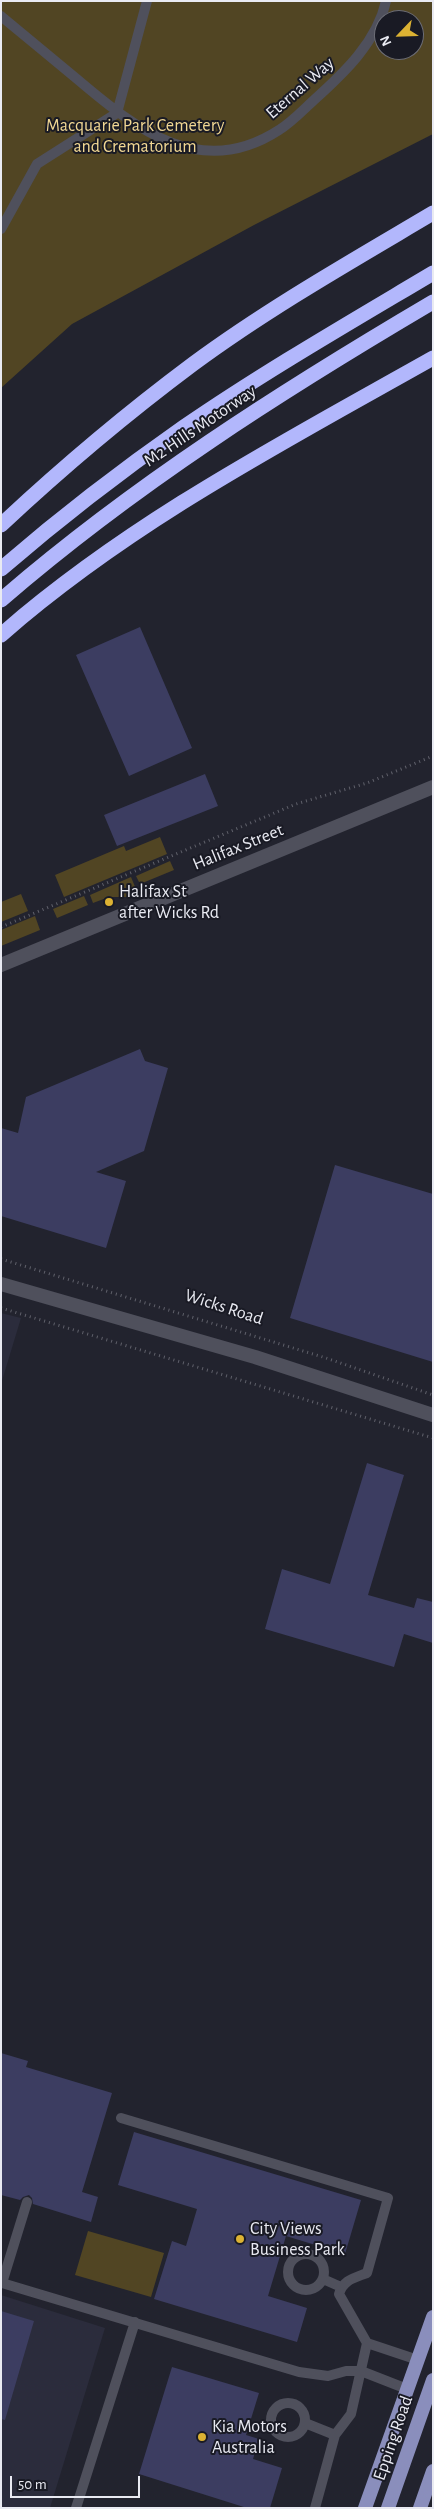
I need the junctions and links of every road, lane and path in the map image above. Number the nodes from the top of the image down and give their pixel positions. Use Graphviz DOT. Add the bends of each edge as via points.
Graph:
graph roads {
  1 [pos="146,1"];
  2 [pos="386,1"];
  3 [pos="1,16"];
  4 [pos="118,113"];
  5 [pos="433,213"];
  6 [pos="1,230"];
  7 [pos="433,273"];
  8 [pos="433,302"];
  9 [pos="433,358"];
  10 [pos="1,525"];
  11 [pos="1,568"];
  12 [pos="1,600"];
  13 [pos="1,635"];
  14 [pos="433,756"];
  15 [pos="433,787"];
  16 [pos="1,927"];
  17 [pos="1,965"];
  18 [pos="1,1259"];
  19 [pos="1,1284"];
  20 [pos="1,1308"];
  21 [pos="433,1395"];
  22 [pos="433,1415"];
  23 [pos="433,1438"];
  24 [pos="121,2118"];
  25 [pos="27,2202"];
  26 [pos="323,2279"];
  27 [pos="341,2286"];
  28 [pos="433,2317"];
  29 [pos="134,2322"];
  30 [pos="367,2343"];
  31 [pos="418,2360"];
  32 [pos="361,2371"];
  33 [pos="433,2380"];
  34 [pos="407,2389"];
  35 [pos="305,2423"];
  36 [pos="335,2436"];
  37 [pos="433,2471"];
  38 [pos="76,2508"];
  39 [pos="315,2508"];
  40 [pos="365,2508"];
  41 [pos="388,2508"];
  42 [pos="420,2508"];
  1 -- 4 [label="lane"];
  2 -- 4 [label="lane, Eternal Way" via="378,27 351,64 296,116 261,139 225,149 184,148 139,128"];
  3 -- 4 [label="lane, Eternal Way"];
  4 -- 6 [label="lane" via="37,164"];
  5 -- 10 [label="highway" via="325,277 194,364 100,437"];
  7 -- 11 [label="highway, M2 Hills Motorway" via="186,426 116,476"];
  8 -- 12 [label="highway, M2 Hills Motorway" via="240,420 119,504"];
  9 -- 13 [label="highway" via="222,477 132,534"];
  14 -- 16 [label="path" via="367,782 296,804"];
  15 -- 17 [label="street, Halifax Street"];
  18 -- 21 [label="path, Wicks Road" via="326,1358"];
  19 -- 22 [label="street" via="255,1357"];
  20 -- 23 [label="path"];
  24 -- 27 [label="lane" via="388,2198 367,2273"];
  25 -- 29 [label="lane" via="2,2283"];
  26 -- 27 [label="lane"];
  27 -- 30 [label="lane" via="341,2302"];
  28 -- 31 [label="main road"];
  29 -- 32 [label="lane" via="315,2376"];
  29 -- 38 [label="lane"];
  30 -- 31 [label="lane"];
  30 -- 32 [label="lane"];
  31 -- 34 [label="main road"];
  32 -- 34 [label="lane"];
  32 -- 36 [label="lane" via="351,2414"];
  33 -- 41 [label="main road, Epping Road"];
  34 -- 40 [label="main road"];
  35 -- 36 [label="lane"];
  36 -- 39 [label="lane"];
  37 -- 42 [label="main road"];
}
